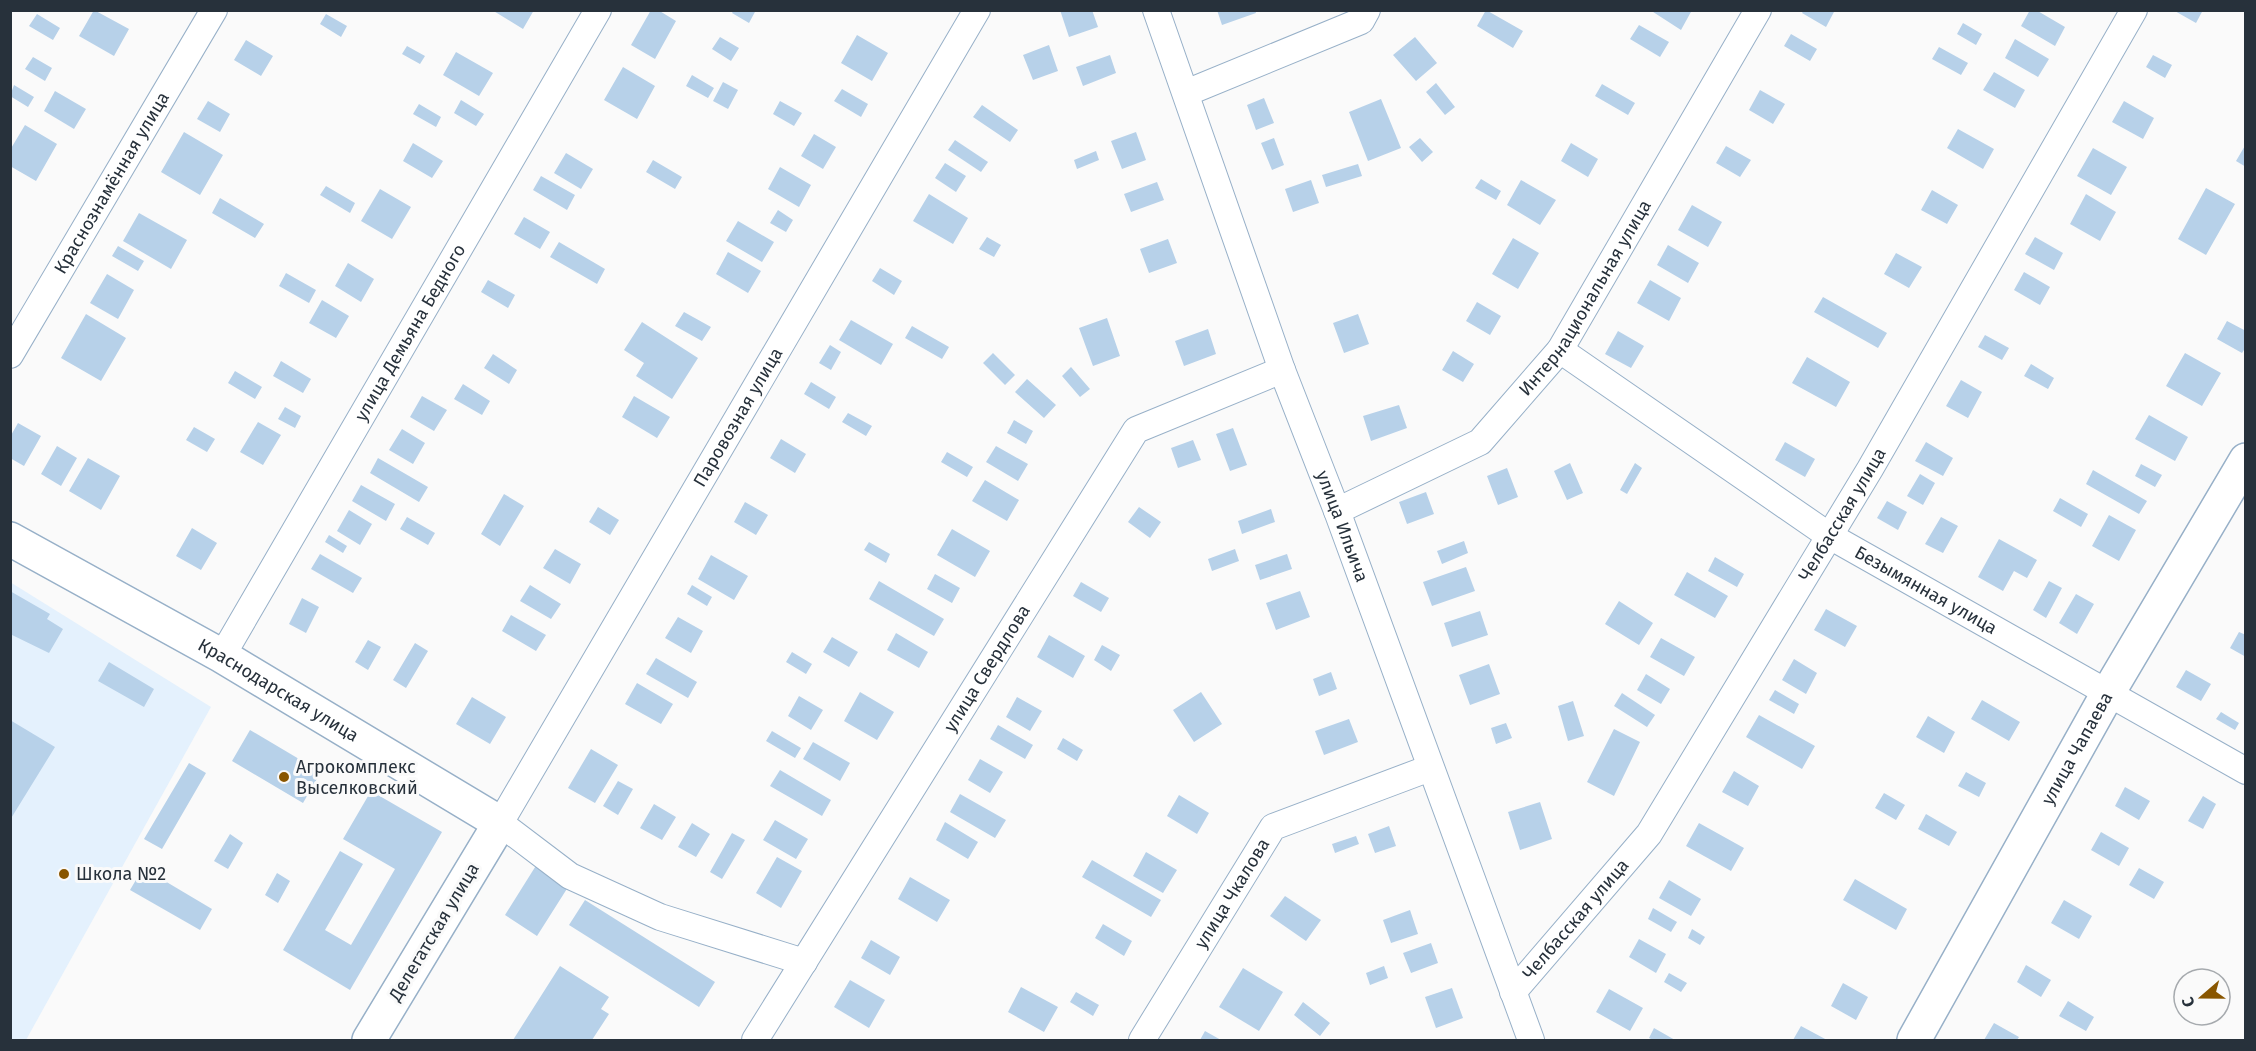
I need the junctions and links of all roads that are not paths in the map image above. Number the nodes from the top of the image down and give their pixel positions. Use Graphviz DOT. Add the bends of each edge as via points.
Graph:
graph roads {
  1 [pos="214,10"];
  2 [pos="598,10"];
  3 [pos="977,10"];
  4 [pos="1155,10"];
  5 [pos="1367,10"];
  6 [pos="1758,10"];
  7 [pos="2134,10"];
  8 [pos="1186,93"];
  9 [pos="1560,350"];
  10 [pos="10,355"];
  11 [pos="1282,370"];
  12 [pos="2246,460"];
  13 [pos="1337,511"];
  14 [pos="1828,535"];
  15 [pos="10,539"];
  16 [pos="222,656"];
  17 [pos="2108,693"];
  18 [pos="1430,768"];
  19 [pos="2246,771"];
  20 [pos="500,823"];
  21 [pos="804,963"];
  22 [pos="1513,992"];
  23 [pos="369,1041"];
  24 [pos="755,1041"];
  25 [pos="1142,1041"];
  26 [pos="1531,1041"];
  27 [pos="1914,1041"];
  1 -- 10 [label="street, Краснознамённая улица"];
  2 -- 16 [label="street, улица Демьяна Бедного"];
  3 -- 20 [label="street, Паровозная улица"];
  4 -- 8 [label="street, улица Ильича"];
  5 -- 8 [label="street" via="1361,21"];
  6 -- 9 [label="street, Интернациональная улица"];
  7 -- 14 [label="street, Челбасская улица" via="1870,469"];
  8 -- 11 [label="street, улица Ильича"];
  9 -- 13 [label="street, Интернациональная улица" via="1480,442"];
  9 -- 14 [label="street, Безымянная улица"];
  11 -- 13 [label="street, улица Ильича"];
  11 -- 21 [label="street, улица Свердлова" via="1136,430"];
  12 -- 17 [label="street, улица Чапаева"];
  13 -- 18 [label="street, улица Ильича"];
  14 -- 17 [label="street, Безымянная улица"];
  14 -- 22 [label="street, Челбасская улица" via="1649,834"];
  15 -- 16 [label="street, Краснодарская улица"];
  16 -- 20 [label="street, Краснодарская улица"];
  17 -- 19 [label="street, Безымянная улица"];
  17 -- 27 [label="street, улица Чапаева"];
  18 -- 22 [label="street, улица Ильича"];
  18 -- 25 [label="street, улица Чкалова" via="1273,827"];
  20 -- 21 [label="street, Краснодарская улица" via="570,876 660,916"];
  20 -- 23 [label="street, Делегатская улица"];
  21 -- 24 [label="street, улица Свердлова"];
  22 -- 26 [label="street, улица Ильича"];
}
